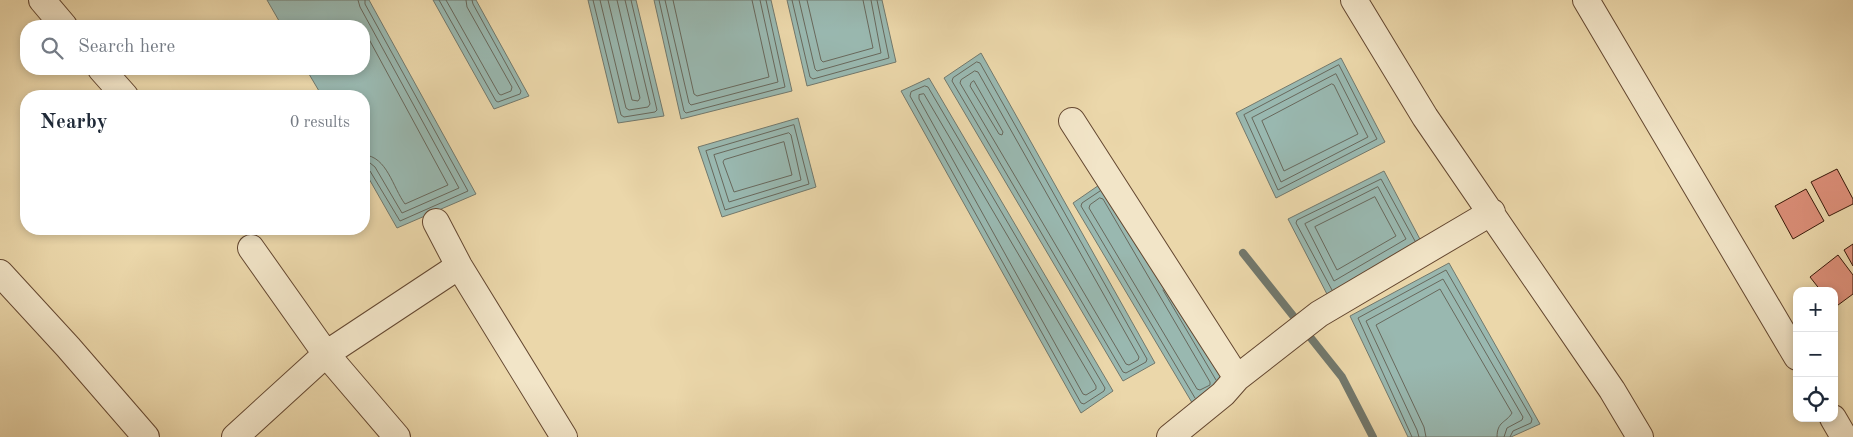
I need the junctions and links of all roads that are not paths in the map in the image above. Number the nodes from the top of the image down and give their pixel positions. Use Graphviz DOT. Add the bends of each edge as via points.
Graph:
graph roads {
  1 [pos="42,0"];
  2 [pos="1354,0"];
  3 [pos="1586,0"];
  4 [pos="59,20"];
  5 [pos="106,75"];
  6 [pos="120,90"];
  7 [pos="1072,121"];
  8 [pos="1492,212"];
  9 [pos="436,222"];
  10 [pos="251,248"];
  11 [pos="459,266"];
  12 [pos="0,273"];
  13 [pos="1793,351"];
  14 [pos="326,354"];
  15 [pos="1237,378"];
  16 [pos="1835,422"];
  17 [pos="146,437"];
  18 [pos="235,437"];
  19 [pos="397,437"];
  20 [pos="564,437"];
  21 [pos="1170,437"];
  22 [pos="1640,437"];
  23 [pos="1844,437"];
  1 -- 4 [label="street"];
  2 -- 8 [label="street" via="1426,117"];
  3 -- 13 [label="street"];
  5 -- 6 [label="street"];
  7 -- 15 [label="street"];
  8 -- 15 [label="street" via="1319,314"];
  8 -- 22 [label="street"];
  9 -- 11 [label="street"];
  10 -- 14 [label="street"];
  11 -- 14 [label="street"];
  11 -- 20 [label="street"];
  12 -- 17 [label="street"];
  14 -- 18 [label="street"];
  14 -- 19 [label="street"];
  15 -- 21 [label="street" via="1223,394"];
  16 -- 23 [label="street"];
}
